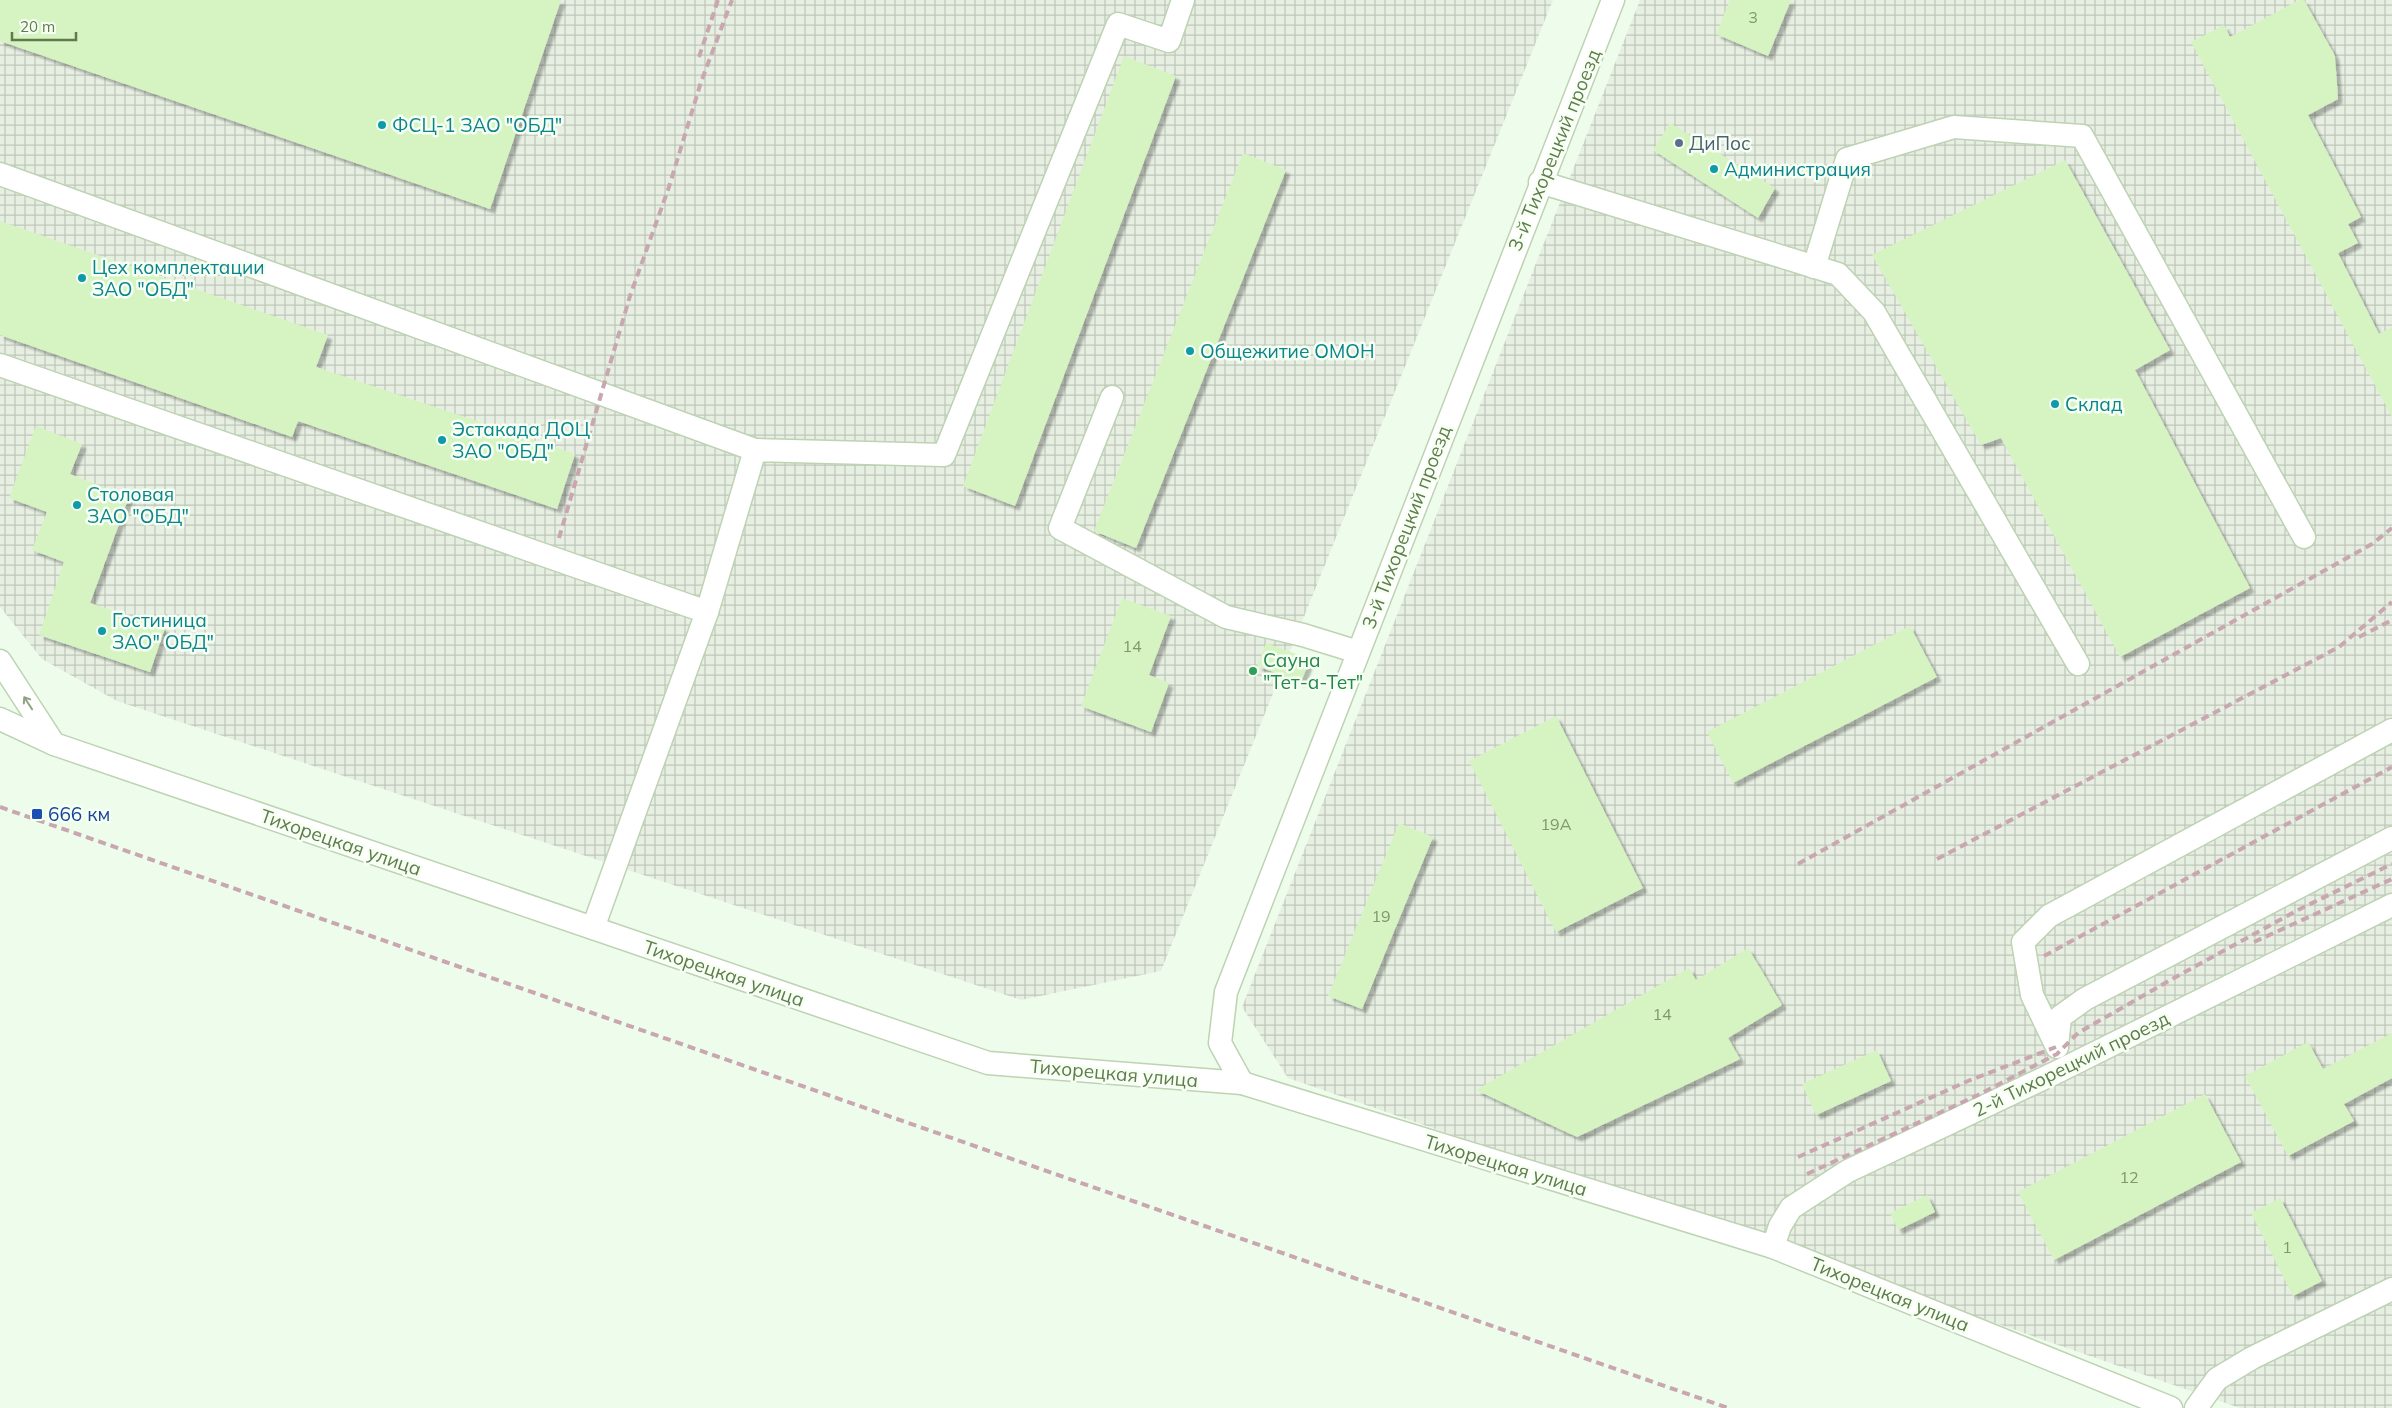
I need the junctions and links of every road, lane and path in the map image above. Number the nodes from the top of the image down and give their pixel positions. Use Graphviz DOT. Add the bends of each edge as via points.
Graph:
graph roads {
  1 [pos="1183,0"];
  2 [pos="1613,0"];
  3 [pos="0,174"];
  4 [pos="1540,182"];
  5 [pos="1814,267"];
  6 [pos="0,365"];
  7 [pos="1112,397"];
  8 [pos="755,450"];
  9 [pos="2304,536"];
  10 [pos="707,612"];
  11 [pos="1358,652"];
  12 [pos="0,662"];
  13 [pos="2078,664"];
  14 [pos="0,718"];
  15 [pos="2392,730"];
  16 [pos="54,744"];
  17 [pos="2392,838"];
  18 [pos="2392,905"];
  19 [pos="592,928"];
  20 [pos="2057,1047"];
  21 [pos="2057,1072"];
  22 [pos="1242,1083"];
  23 [pos="1773,1247"];
  24 [pos="2392,1289"];
  25 [pos="2171,1408"];
  26 [pos="2196,1408"];
  1 -- 8 [label="street" via="1169,41 1118,24 944,455"];
  2 -- 4 [label="street, 3-й Тихорецкий проезд"];
  3 -- 8 [label="street"];
  4 -- 5 [label="street"];
  4 -- 11 [label="street, 3-й Тихорецкий проезд"];
  5 -- 9 [label="street" via="1847,159 1954,127 2082,136"];
  5 -- 13 [label="street" via="1838,274 1874,312"];
  6 -- 10 [label="street"];
  7 -- 11 [label="street" via="1060,528 1226,617 1303,634"];
  8 -- 10 [label="street"];
  10 -- 19 [label="street"];
  11 -- 22 [label="street, 3-й Тихорецкий проезд" via="1226,992 1220,1042"];
  16 -- 12 [label="street, one-way"];
  14 -- 16 [label="street, Тихорецкая улица"];
  15 -- 20 [label="street" via="2049,916 2023,942 2032,995"];
  16 -- 19 [label="street, Тихорецкая улица"];
  17 -- 20 [label="street" via="2085,999 2060,1017"];
  18 -- 21 [label="street, 2-й Тихорецкий проезд"];
  19 -- 22 [label="street, Тихорецкая улица" via="988,1063"];
  20 -- 21 [label="street"];
  21 -- 23 [label="street, 2-й Тихорецкий проезд" via="1848,1171 1791,1208"];
  22 -- 23 [label="street, Тихорецкая улица"];
  23 -- 25 [label="street, Тихорецкая улица"];
  24 -- 26 [label="street" via="2238,1366 2217,1379"];
}
